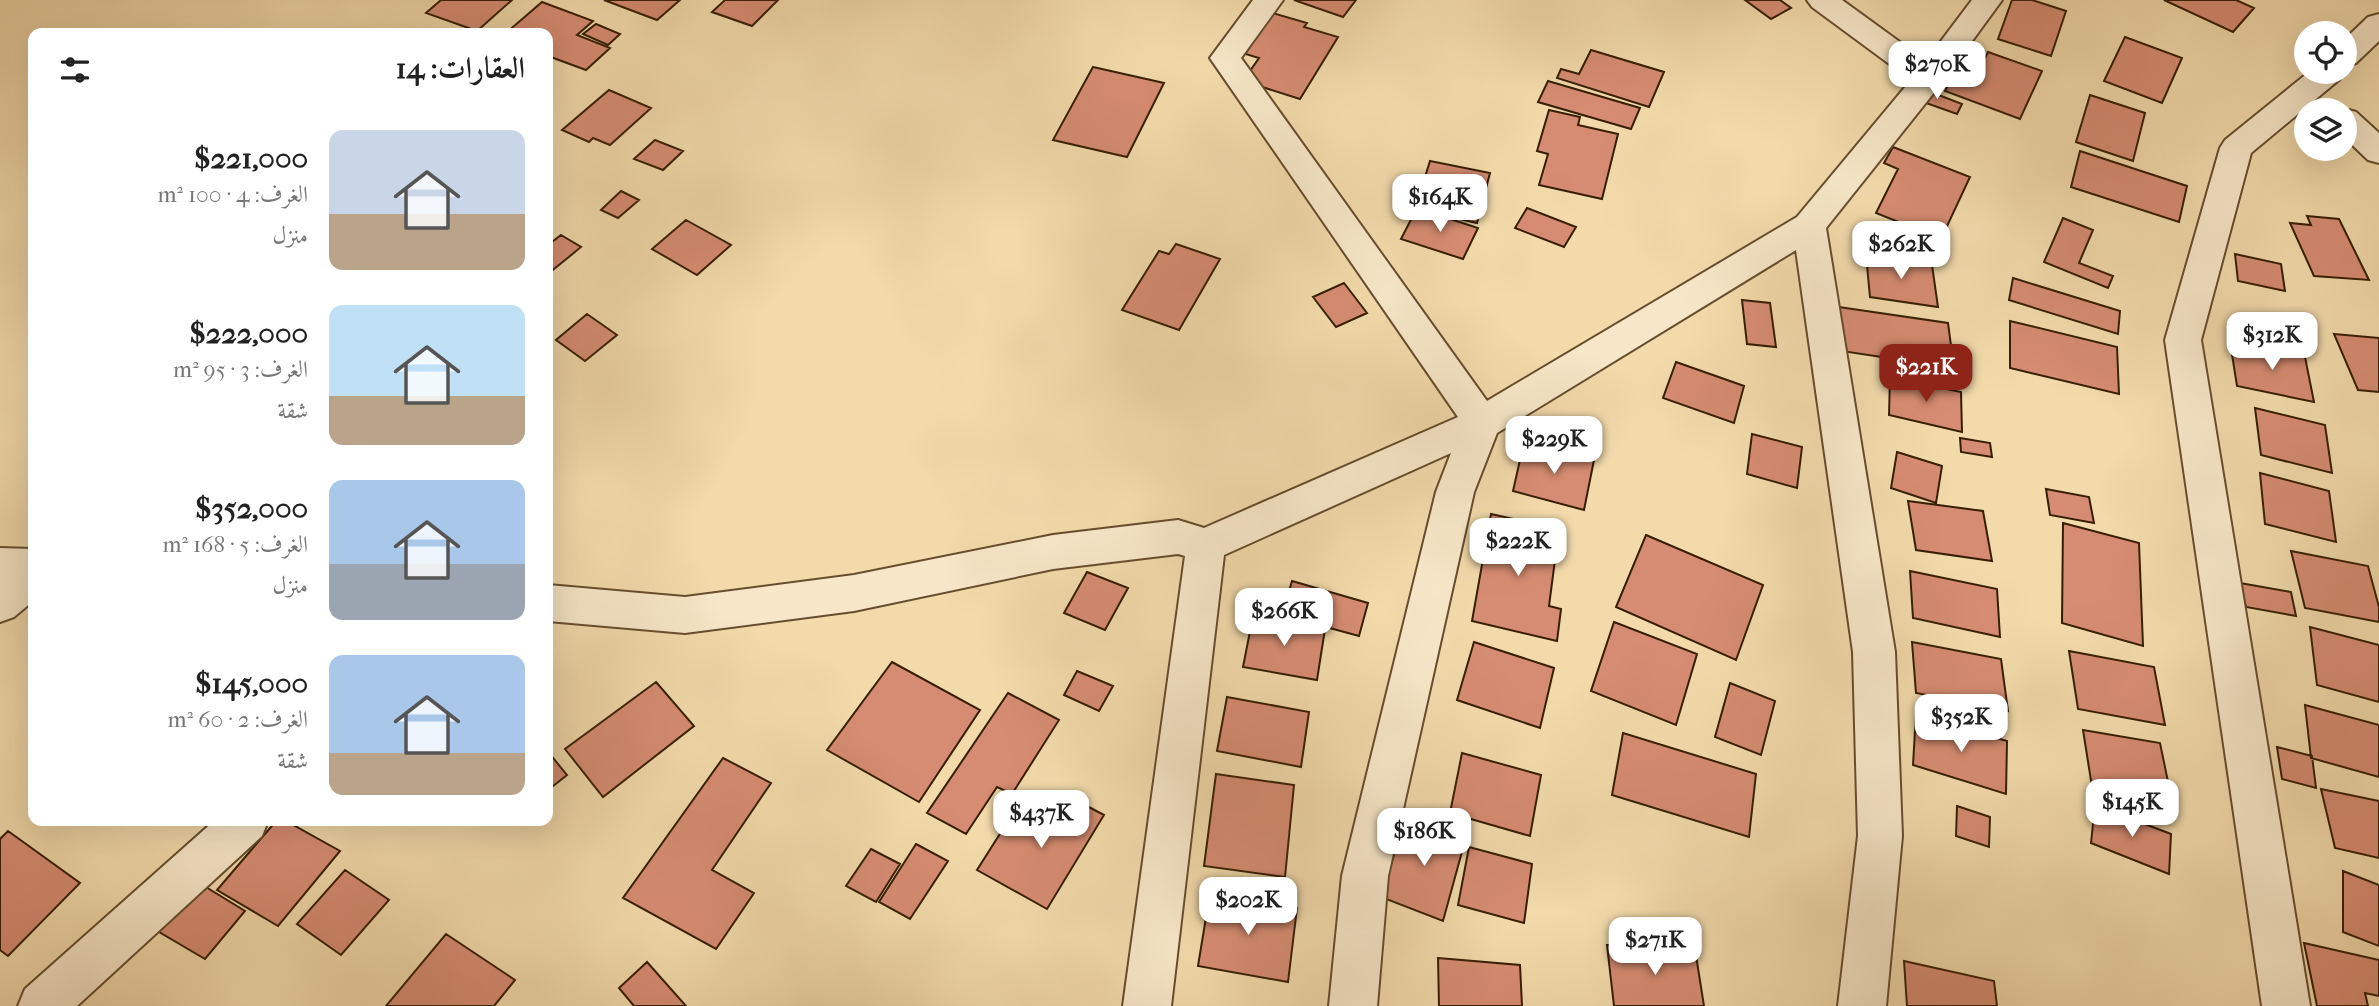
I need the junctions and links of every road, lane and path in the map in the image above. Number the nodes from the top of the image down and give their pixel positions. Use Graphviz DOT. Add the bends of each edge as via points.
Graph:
graph roads {
  1 [pos="1268,0"];
  2 [pos="1822,0"];
  3 [pos="1987,0"];
  4 [pos="1858,12"];
  5 [pos="2379,24"];
  6 [pos="2357,45"];
  7 [pos="1929,78"];
  8 [pos="2325,90"];
  9 [pos="2357,131"];
  10 [pos="2379,152"];
  11 [pos="1809,226"];
  12 [pos="1482,423"];
  13 [pos="1206,545"];
  14 [pos="0,565"];
  15 [pos="28,566"];
  16 [pos="28,582"];
  17 [pos="553,603"];
  18 [pos="0,604"];
  19 [pos="240,826"];
  20 [pos="41,1006"];
  21 [pos="1147,1006"];
  22 [pos="1353,1006"];
  23 [pos="1862,1006"];
  24 [pos="2286,1006"];
  1 -- 12 [label="street" via="1225,58"];
  2 -- 4 [label="street"];
  3 -- 7 [label="street"];
  4 -- 7 [label="street"];
  5 -- 6 [label="street"];
  7 -- 11 [label="street"];
  8 -- 24 [label="street" via="2236,148 2183,340"];
  9 -- 10 [label="street"];
  11 -- 12 [label="street"];
  11 -- 23 [label="street" via="1874,652 1880,836"];
  12 -- 13 [label="street"];
  12 -- 22 [label="street" via="1455,492 1365,876"];
  13 -- 17 [label="street" via="1178,537 1053,552 854,593 685,615"];
  13 -- 21 [label="street"];
  14 -- 15 [label="street"];
  16 -- 18 [label="street"];
  19 -- 20 [label="street"];
}
